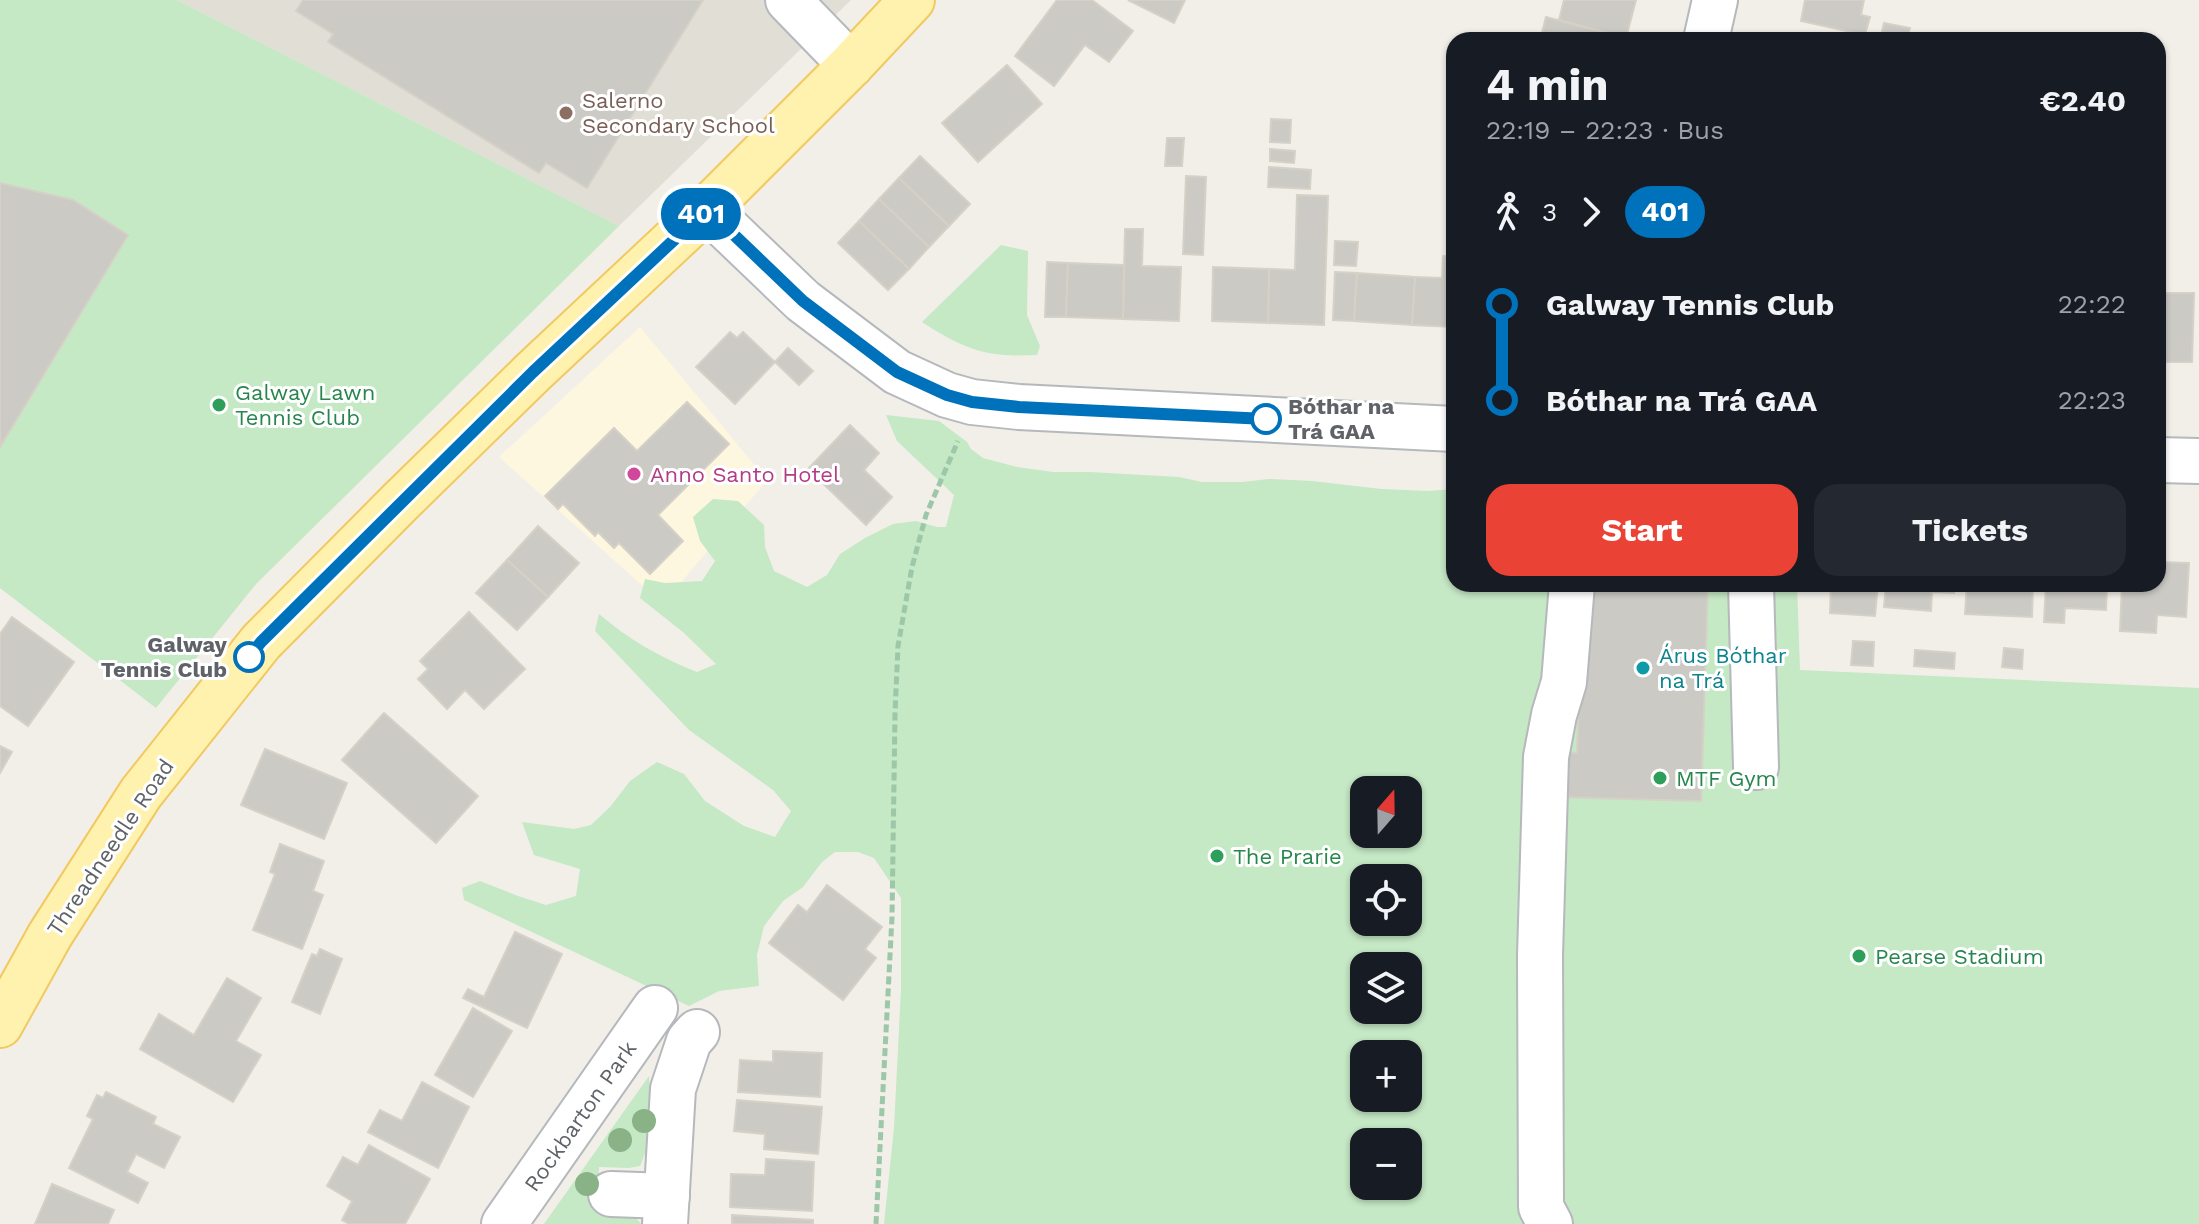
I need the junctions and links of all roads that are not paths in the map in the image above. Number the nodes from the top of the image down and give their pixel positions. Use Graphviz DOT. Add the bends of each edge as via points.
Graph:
graph roads {
  1 [pos="788,0"];
  2 [pos="912,0"];
  3 [pos="1715,0"];
  4 [pos="1708,32"];
  5 [pos="851,65"];
  6 [pos="707,209"];
  7 [pos="1446,429"];
  8 [pos="2166,460"];
  9 [pos="2199,461"];
  10 [pos="1571,592"];
  11 [pos="1751,592"];
  12 [pos="1756,767"];
  13 [pos="655,1008"];
  14 [pos="0,1025"];
  15 [pos="697,1032"];
  16 [pos="611,1194"];
  17 [pos="666,1210"];
  18 [pos="504,1224"];
  19 [pos="1550,1224"];
  1 -- 5 [label="street"];
  2 -- 5 [label="main road, Threadneedle Road"];
  3 -- 4 [label="street"];
  5 -- 6 [label="main road, Threadneedle Road"];
  6 -- 7 [label="street" via="803,301 897,372 947,395 1019,407"];
  6 -- 14 [label="main road, Threadneedle Road" via="533,372 261,642 141,793 50,935"];
  8 -- 9 [label="street"];
  10 -- 19 [label="street" via="1564,682 1546,757 1541,1207"];
  11 -- 12 [label="street"];
  13 -- 18 [label="street, Rockbarton Park"];
  15 -- 17 [label="street" via="673,1089"];
  16 -- 17 [label="street"];
}
